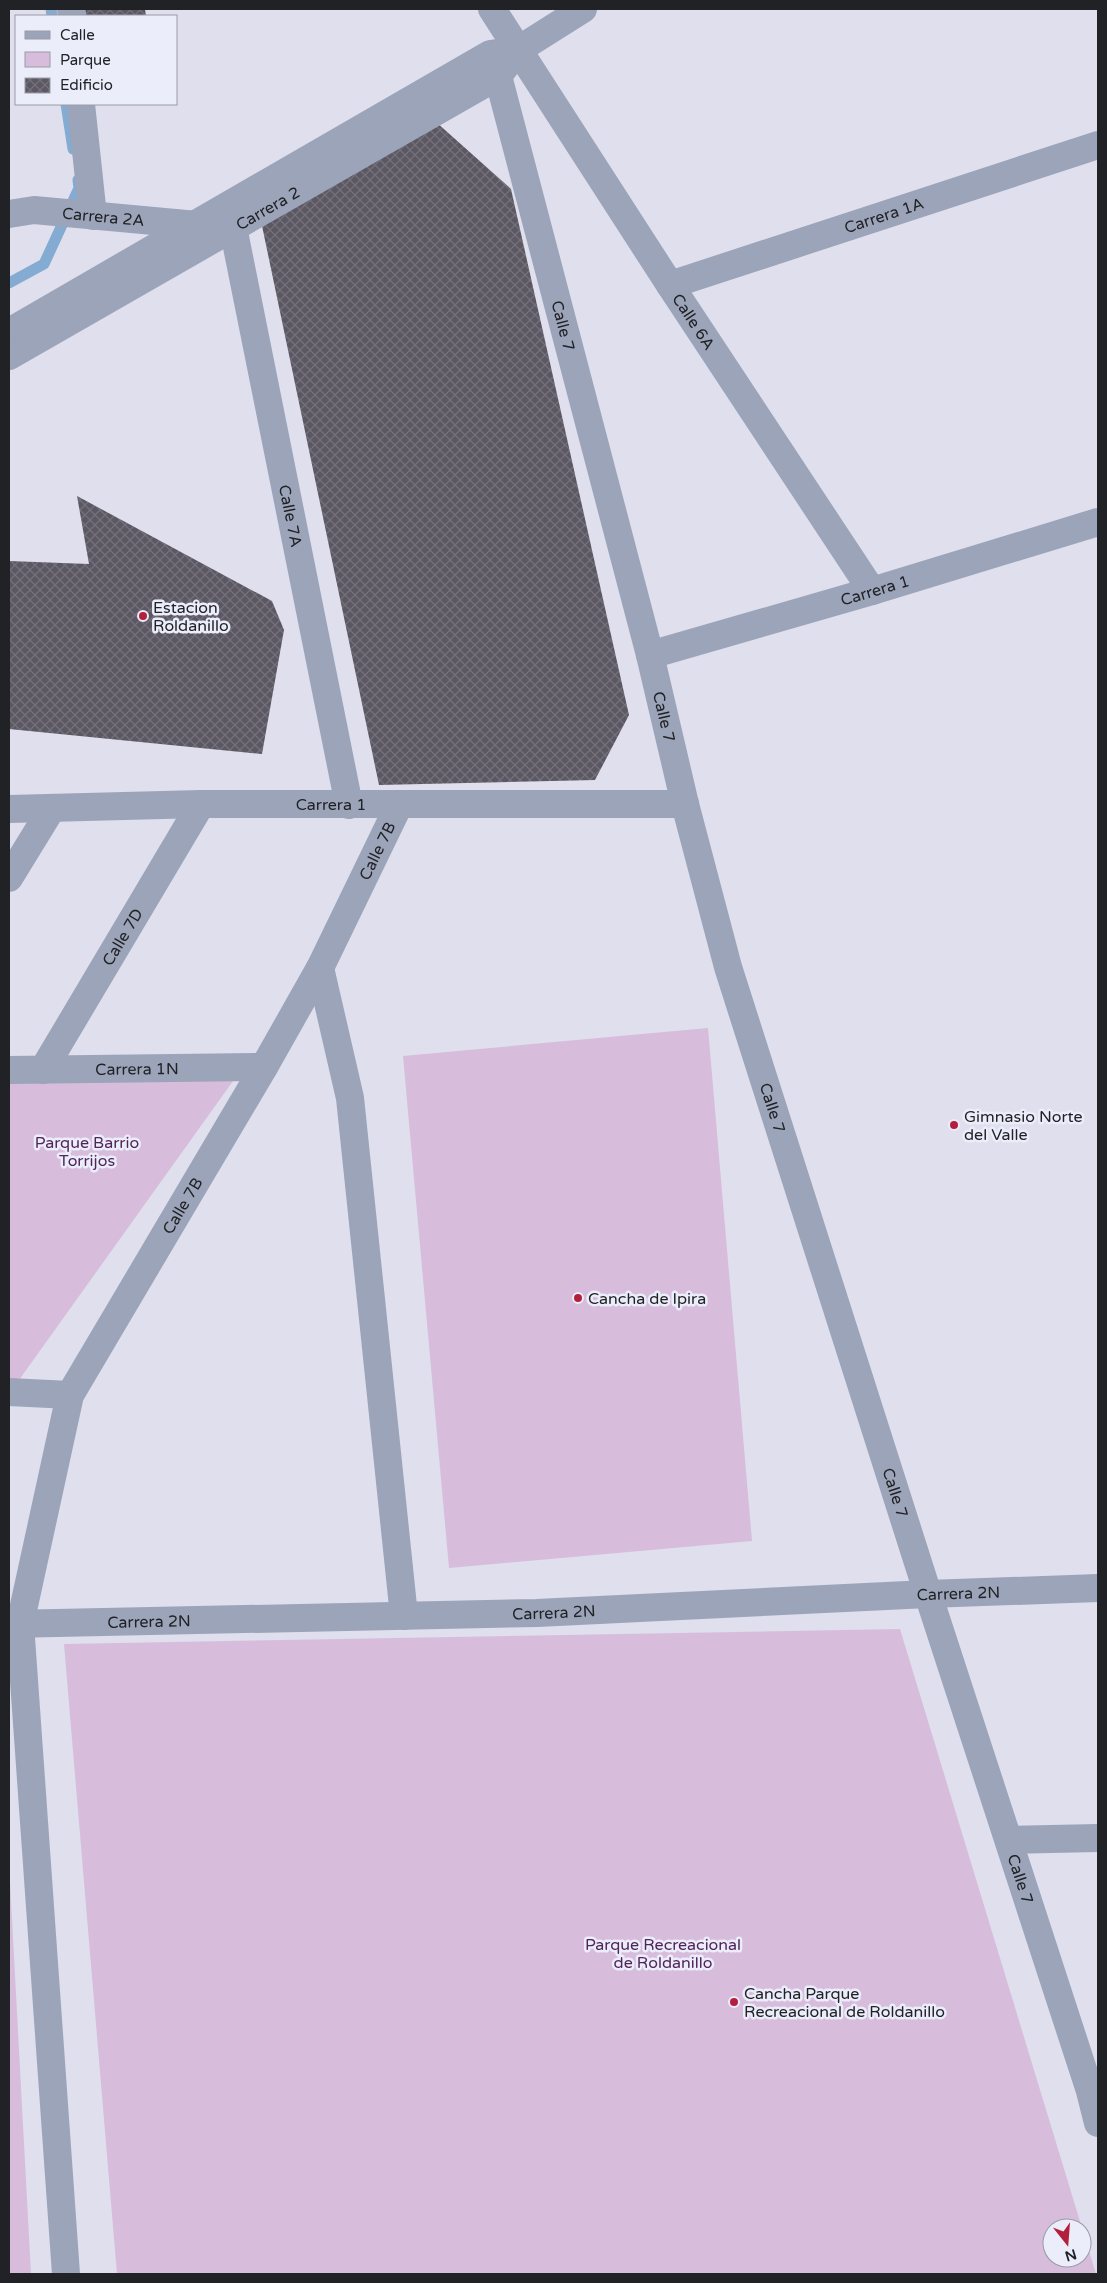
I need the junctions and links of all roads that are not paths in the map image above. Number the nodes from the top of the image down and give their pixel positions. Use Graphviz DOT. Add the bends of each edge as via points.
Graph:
graph roads {
  1 [pos="492,9"];
  2 [pos="583,9"];
  3 [pos="518,50"];
  4 [pos="498,76"];
  5 [pos="81,105"];
  6 [pos="1098,145"];
  7 [pos="21,212"];
  8 [pos="86,215"];
  9 [pos="230,217"];
  10 [pos="197,224"];
  11 [pos="670,285"];
  12 [pos="9,332"];
  13 [pos="9,356"];
  14 [pos="1098,522"];
  15 [pos="872,591"];
  16 [pos="650,655"];
  17 [pos="201,804"];
  18 [pos="685,804"];
  19 [pos="349,805"];
  20 [pos="398,805"];
  21 [pos="52,808"];
  22 [pos="9,809"];
  23 [pos="9,878"];
  24 [pos="320,968"];
  25 [pos="264,1067"];
  26 [pos="9,1070"];
  27 [pos="43,1070"];
  28 [pos="9,1392"];
  29 [pos="70,1395"];
  30 [pos="1098,1588"];
  31 [pos="928,1594"];
  32 [pos="404,1616"];
  33 [pos="14,1624"];
  34 [pos="1098,1838"];
  35 [pos="1009,1840"];
  36 [pos="1094,2090"];
  37 [pos="1098,2123"];
  38 [pos="66,2274"];
  1 -- 3 [label="street"];
  2 -- 3 [label="street, Carrera 2"];
  3 -- 4 [label="street, Carrera 2"];
  3 -- 9 [label="street, Carrera 2" via="490,54"];
  3 -- 11 [label="street, Calle 6A"];
  4 -- 9 [label="street, Carrera 2"];
  4 -- 16 [label="street, Calle 7"];
  5 -- 8 [label="street"];
  6 -- 11 [label="street, Carrera 1A"];
  7 -- 8 [label="street, Carrera 2A"];
  8 -- 10 [label="street, Carrera 2A"];
  9 -- 10 [label="street, Carrera 2"];
  9 -- 13 [label="street, Carrera 2"];
  9 -- 19 [label="street, Calle 7A"];
  10 -- 12 [label="street, Carrera 2"];
  11 -- 15 [label="street, Calle 6A"];
  14 -- 15 [label="street, Carrera 1"];
  15 -- 16 [label="street, Carrera 1"];
  16 -- 18 [label="street, Calle 7"];
  17 -- 19 [label="street, Carrera 1"];
  17 -- 21 [label="street, Carrera 1"];
  17 -- 27 [label="street, Calle 7D"];
  18 -- 20 [label="street, Carrera 1"];
  18 -- 31 [label="street, Calle 7" via="728,967"];
  19 -- 20 [label="street, Carrera 1"];
  20 -- 24 [label="street, Calle 7B"];
  21 -- 22 [label="street, Carrera 1"];
  21 -- 23 [label="street"];
  24 -- 25 [label="street, Calle 7B"];
  24 -- 32 [label="street" via="350,1098"];
  25 -- 27 [label="street, Carrera 1N"];
  25 -- 29 [label="street, Calle 7B"];
  26 -- 27 [label="street, Carrera 1N"];
  28 -- 29 [label="street"];
  29 -- 33 [label="street, Calle 7B"];
  30 -- 31 [label="street, Carrera 2N"];
  31 -- 32 [label="street, Carrera 2N" via="537,1613"];
  31 -- 35 [label="street, Calle 7"];
  32 -- 33 [label="street, Carrera 2N"];
  33 -- 38 [label="street, Calle 7B"];
  34 -- 35 [label="street"];
  35 -- 36 [label="street, Calle 7"];
  36 -- 37 [label="street, Calle 7"];
}
